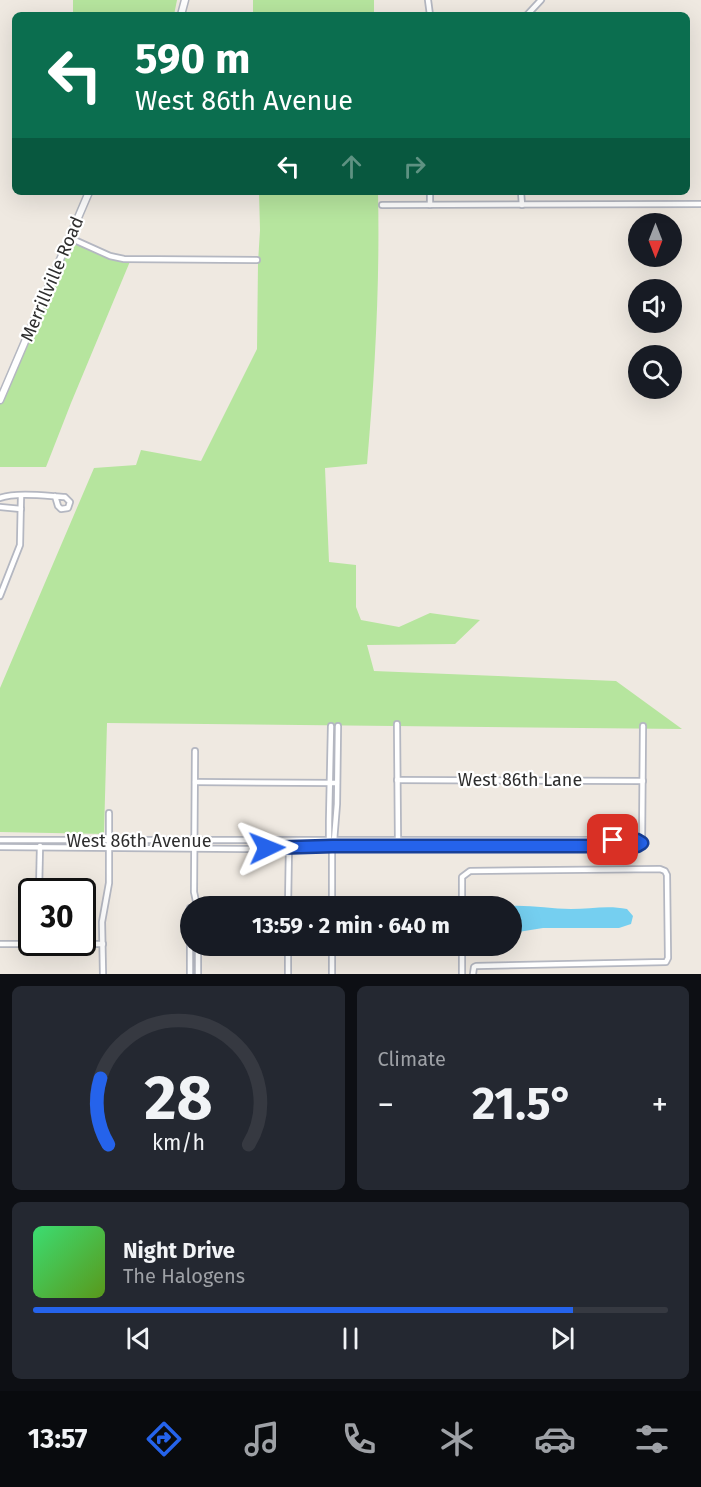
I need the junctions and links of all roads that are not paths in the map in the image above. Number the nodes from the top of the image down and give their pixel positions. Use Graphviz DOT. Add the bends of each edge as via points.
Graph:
graph roads {
  1 [pos="541,0"];
  2 [pos="531,12"];
  3 [pos="88,195"];
  4 [pos="430,195"];
  5 [pos="521,195"];
  6 [pos="701,204"];
  7 [pos="382,205"];
  8 [pos="430,205"];
  9 [pos="522,205"];
  10 [pos="70,237"];
  11 [pos="257,260"];
  12 [pos="0,400"];
  13 [pos="21,496"];
  14 [pos="55,496"];
  15 [pos="0,498"];
  16 [pos="0,507"];
  17 [pos="21,509"];
  18 [pos="2,586"];
  19 [pos="0,596"];
  20 [pos="397,724"];
  21 [pos="331,726"];
  22 [pos="338,726"];
  23 [pos="643,726"];
  24 [pos="195,750"];
  25 [pos="397,780"];
  26 [pos="643,781"];
  27 [pos="195,782"];
  28 [pos="330,783"];
  29 [pos="337,783"];
  30 [pos="109,813"];
  31 [pos="332,839"];
  32 [pos="0,840"];
  33 [pos="40,840"];
  34 [pos="398,840"];
  35 [pos="109,841"];
  36 [pos="194,841"];
  37 [pos="289,841"];
  38 [pos="642,843"];
  39 [pos="332,846"];
  40 [pos="0,847"];
  41 [pos="39,847"];
  42 [pos="398,847"];
  43 [pos="109,848"];
  44 [pos="289,848"];
  45 [pos="194,849"];
  46 [pos="39,878"];
  47 [pos="194,892"];
  48 [pos="193,896"];
  49 [pos="195,896"];
  50 [pos="288,896"];
  51 [pos="332,896"];
  52 [pos="462,896"];
  53 [pos="0,944"];
  54 [pos="18,944"];
  55 [pos="96,944"];
  56 [pos="103,944"];
  57 [pos="190,956"];
  58 [pos="198,956"];
  59 [pos="288,956"];
  60 [pos="332,956"];
  61 [pos="462,956"];
  62 [pos="103,974"];
  63 [pos="190,974"];
  64 [pos="198,974"];
  65 [pos="288,974"];
  66 [pos="332,974"];
  67 [pos="462,974"];
  68 [pos="473,974"];
  1 -- 2 [label="street"];
  3 -- 10 [label="street, Merrillville Road"];
  4 -- 8 [label="street"];
  5 -- 9 [label="street"];
  6 -- 9 [label="street"];
  7 -- 8 [label="street"];
  8 -- 9 [label="street"];
  10 -- 11 [label="street" via="124,259"];
  10 -- 12 [label="street, Merrillville Road"];
  13 -- 14 [label="street"];
  13 -- 15 [label="street"];
  13 -- 17 [label="street"];
  16 -- 17 [label="street"];
  17 -- 18 [label="street" via="20,545"];
  18 -- 19 [label="street"];
  20 -- 25 [label="street"];
  21 -- 28 [label="street"];
  22 -- 29 [label="street"];
  23 -- 26 [label="street"];
  24 -- 27 [label="street"];
  25 -- 26 [label="street, West 86th Lane"];
  25 -- 34 [label="street"];
  26 -- 38 [label="street"];
  27 -- 28 [label="street"];
  27 -- 36 [label="street"];
  28 -- 29 [label="street"];
  28 -- 31 [label="street"];
  29 -- 31 [label="street"];
  30 -- 35 [label="street"];
  31 -- 34 [label="street, West 86th Avenue"];
  31 -- 37 [label="street, West 86th Avenue"];
  31 -- 39 [label="street"];
  32 -- 33 [label="street, West 86th Avenue"];
  33 -- 35 [label="street, West 86th Avenue"];
  33 -- 41 [label="street"];
  34 -- 38 [label="street, West 86th Avenue"];
  34 -- 42 [label="street"];
  35 -- 36 [label="street, West 86th Avenue"];
  35 -- 43 [label="street"];
  36 -- 37 [label="street, West 86th Avenue"];
  36 -- 45 [label="street"];
  37 -- 44 [label="street"];
  38 -- 42 [label="street, West 86th Avenue"];
  39 -- 42 [label="street, West 86th Avenue"];
  39 -- 44 [label="street, West 86th Avenue"];
  39 -- 51 [label="street"];
  40 -- 41 [label="street, West 86th Avenue"];
  41 -- 43 [label="street, West 86th Avenue"];
  41 -- 46 [label="street"];
  43 -- 45 [label="street, West 86th Avenue"];
  43 -- 56 [label="street"];
  44 -- 45 [label="street, West 86th Avenue"];
  44 -- 50 [label="street"];
  45 -- 47 [label="street"];
  47 -- 48 [label="street"];
  47 -- 49 [label="street"];
  52 -- 68 [label="street" via="462,877 470,871 660,869 667,875 666,963 476,966"];
  53 -- 54 [label="street"];
  55 -- 56 [label="street"];
  56 -- 62 [label="street"];
  57 -- 63 [label="street"];
  58 -- 64 [label="street"];
  59 -- 65 [label="street"];
  60 -- 66 [label="street"];
  61 -- 67 [label="street"];
}
